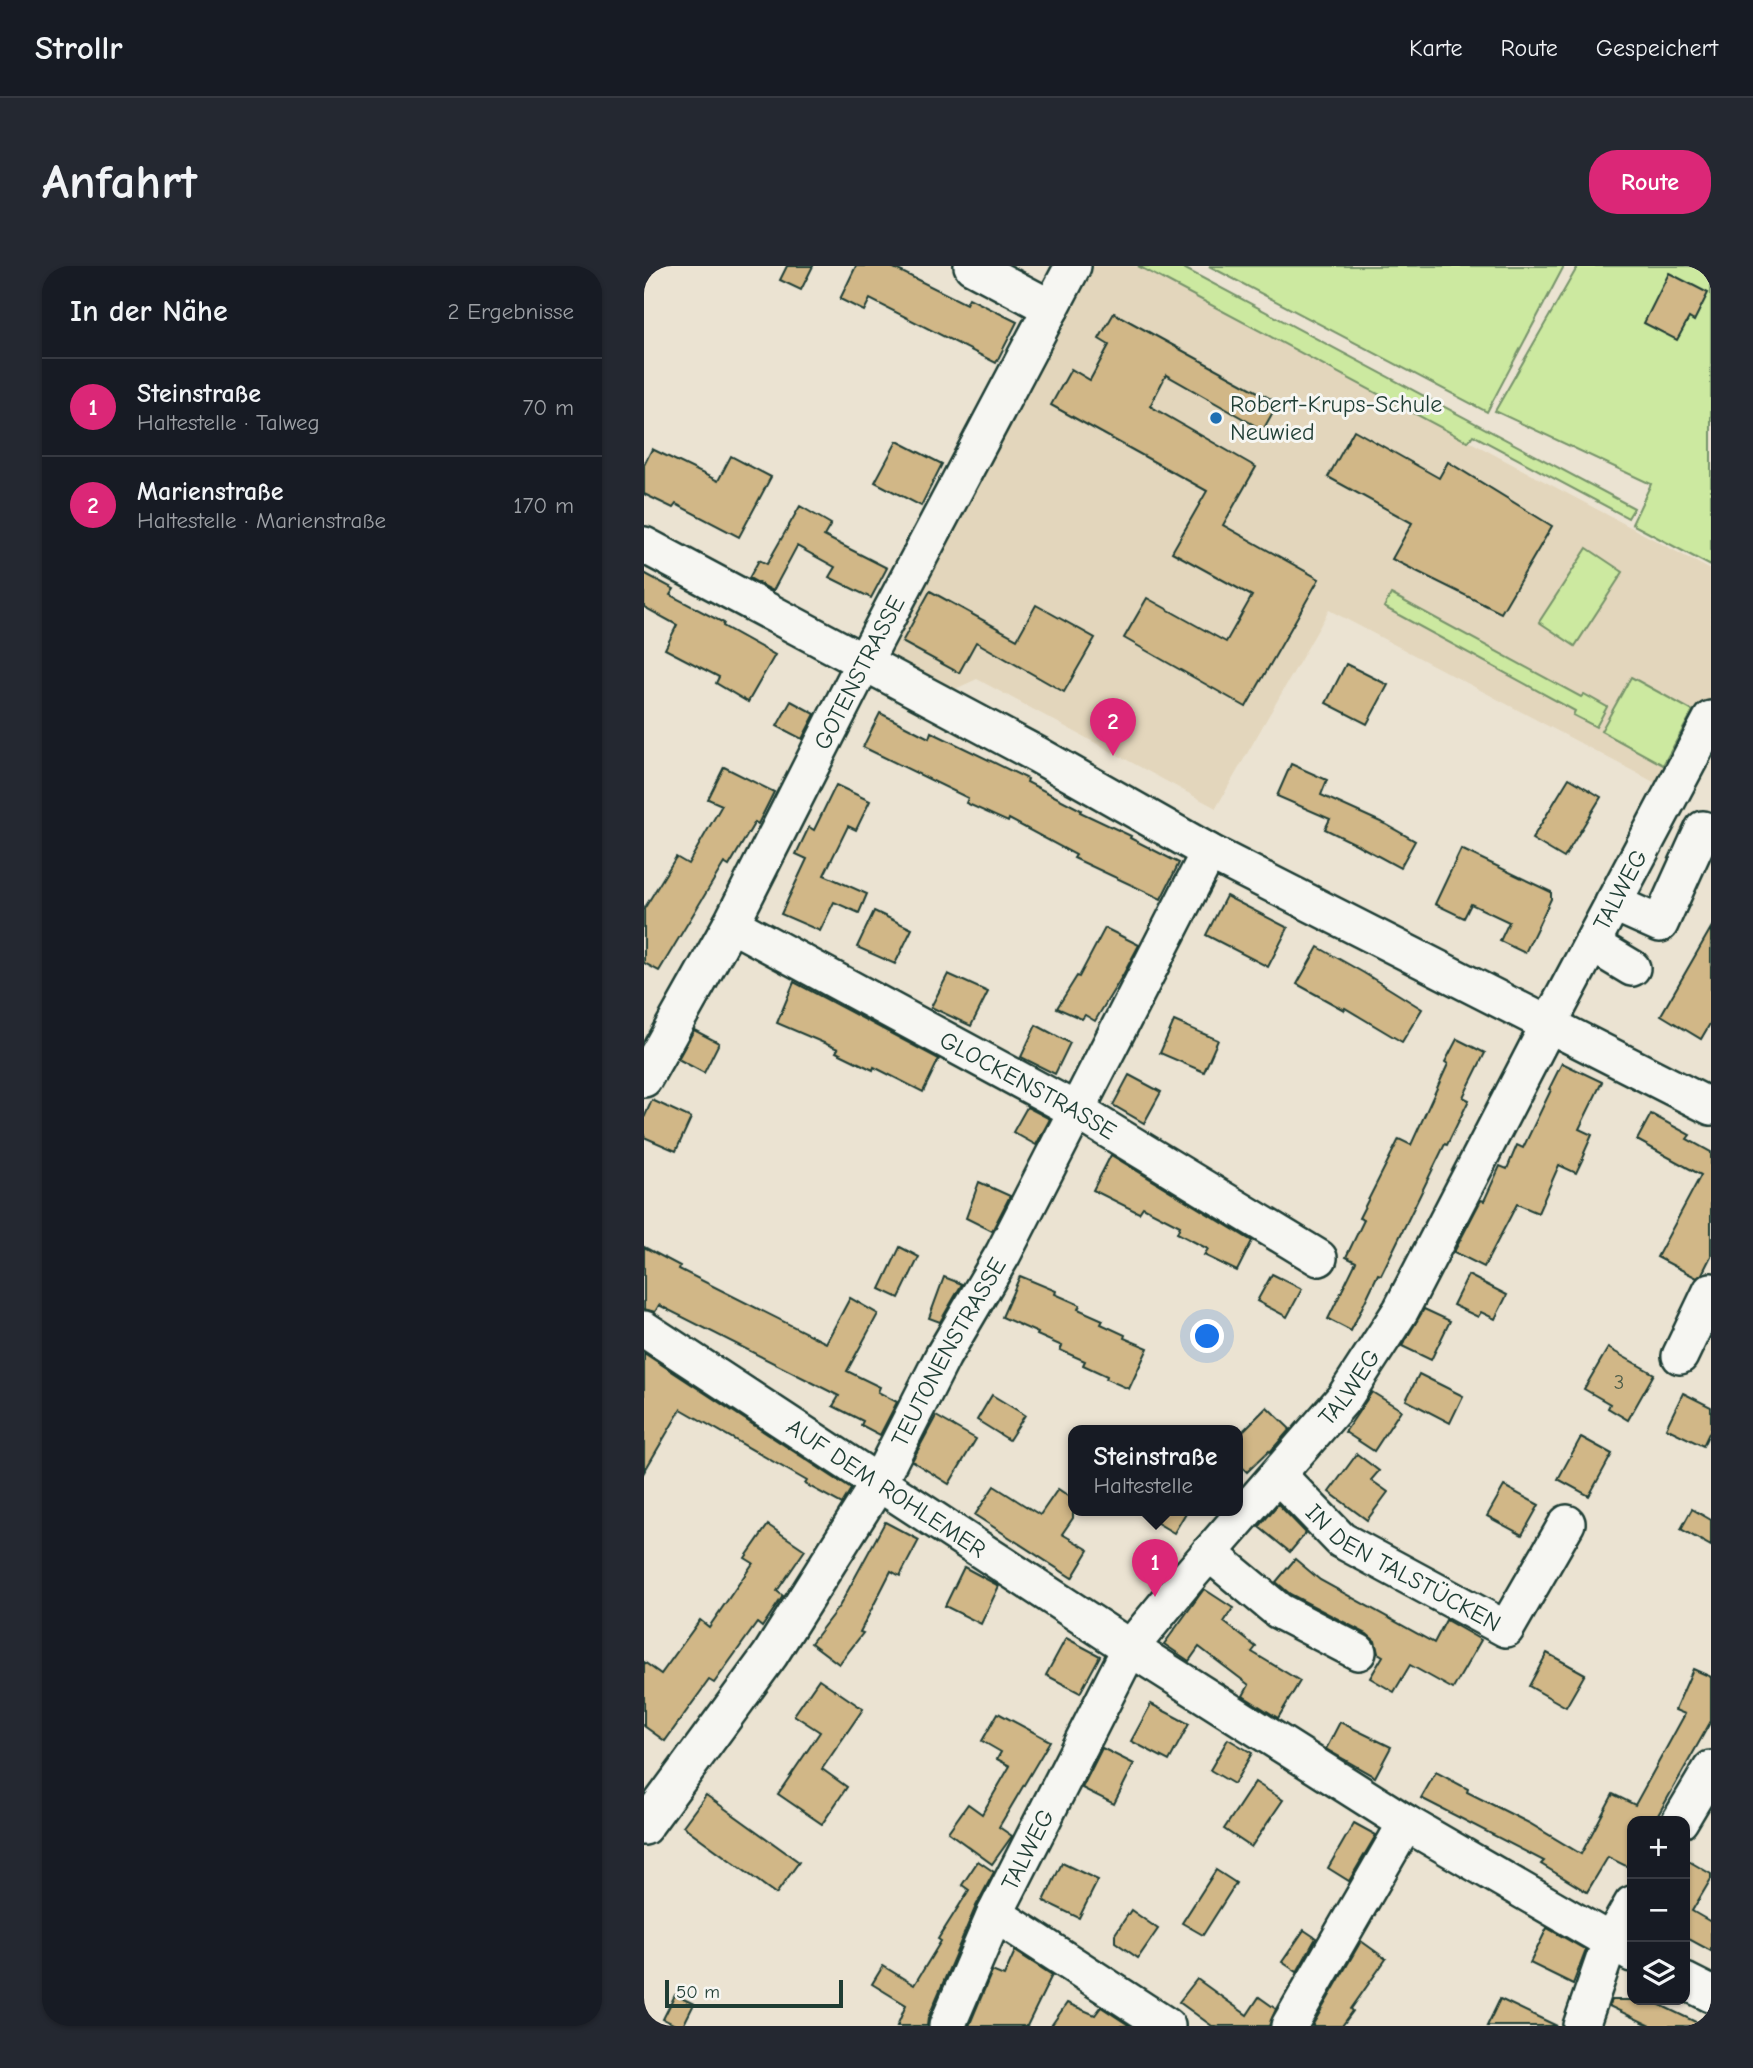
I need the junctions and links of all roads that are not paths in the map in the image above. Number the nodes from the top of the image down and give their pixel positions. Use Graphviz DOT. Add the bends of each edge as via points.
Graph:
graph roads {
  1 [pos="972,266"];
  2 [pos="1073,266"];
  3 [pos="1051,308"];
  4 [pos="644,545"];
  5 [pos="864,662"];
  6 [pos="1711,719"];
  7 [pos="1703,829"];
  8 [pos="1197,845"];
  9 [pos="1613,903"];
  10 [pos="732,924"];
  11 [pos="1592,944"];
  12 [pos="1632,968"];
  13 [pos="1549,1024"];
  14 [pos="644,1079"];
  15 [pos="1711,1107"];
  16 [pos="1077,1111"];
  17 [pos="1319,1258"];
  18 [pos="1711,1291"];
  19 [pos="644,1329"];
  20 [pos="1680,1356"];
  21 [pos="1278,1475"];
  22 [pos="879,1482"];
  23 [pos="1243,1515"];
  24 [pos="1242,1516"];
  25 [pos="1567,1523"];
  26 [pos="1209,1553"];
  27 [pos="1130,1648"];
  28 [pos="1358,1653"];
  29 [pos="1711,1769"];
  30 [pos="1683,1816"];
  31 [pos="1406,1823"];
  32 [pos="644,1827"];
  33 [pos="995,1914"];
  34 [pos="1627,1924"];
  35 [pos="1621,1948"];
  36 [pos="1690,1984"];
  37 [pos="1711,1994"];
  38 [pos="947,2026"];
  39 [pos="1167,2026"];
  40 [pos="1289,2026"];
  41 [pos="1581,2026"];
  1 -- 3 [label="street"];
  2 -- 3 [label="street, GOTENSTRASSE"];
  3 -- 5 [label="street, GOTENSTRASSE"];
  4 -- 5 [label="street"];
  5 -- 8 [label="street"];
  5 -- 10 [label="street, GOTENSTRASSE"];
  6 -- 9 [label="street, TALWEG"];
  7 -- 9 [label="street" via="1660,924"];
  8 -- 13 [label="street"];
  8 -- 16 [label="street, TEUTONENSTRASSE"];
  9 -- 11 [label="street, TALWEG"];
  10 -- 14 [label="street, GOTENSTRASSE"];
  10 -- 16 [label="street, GLOCKENSTRASSE"];
  11 -- 12 [label="street"];
  11 -- 13 [label="street, TALWEG"];
  13 -- 15 [label="street"];
  13 -- 21 [label="street, TALWEG" via="1401,1310 1344,1398"];
  16 -- 17 [label="street, GLOCKENSTRASSE"];
  16 -- 22 [label="street, TEUTONENSTRASSE"];
  18 -- 20 [label="street"];
  19 -- 22 [label="street, AUF DEM ROHLEMER"];
  21 -- 23 [label="street, TALWEG"];
  21 -- 25 [label="street, IN DEN TALSTÜCKEN" via="1341,1540 1506,1629"];
  22 -- 27 [label="street, AUF DEM ROHLEMER"];
  22 -- 32 [label="street, TEUTONENSTRASSE" via="770,1655"];
  24 -- 26 [label="street, TALWEG"];
  26 -- 27 [label="street, TALWEG"];
  26 -- 28 [label="street" via="1279,1611"];
  27 -- 31 [label="street, AUF DEM ROHLEMER"];
  27 -- 33 [label="street, TALWEG"];
  29 -- 30 [label="street"];
  31 -- 35 [label="street, AUF DEM ROHLEMER"];
  31 -- 40 [label="street"];
  33 -- 38 [label="street, TALWEG"];
  33 -- 39 [label="street"];
  34 -- 35 [label="street"];
  35 -- 41 [label="street"];
  36 -- 37 [label="street"];
}
